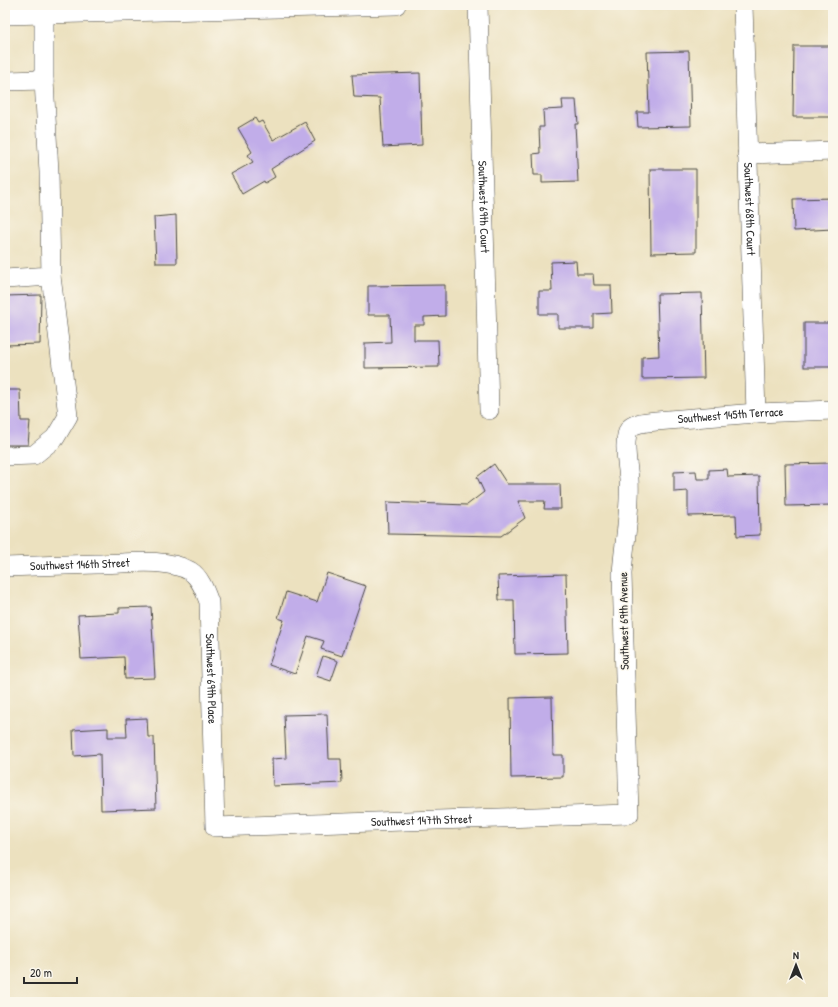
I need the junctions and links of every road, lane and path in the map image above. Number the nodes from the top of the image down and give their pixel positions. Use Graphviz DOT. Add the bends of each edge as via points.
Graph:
graph roads {
  1 [pos="396,5"];
  2 [pos="478,5"];
  3 [pos="743,5"];
  4 [pos="38,11"];
  5 [pos="5,15"];
  6 [pos="44,80"];
  7 [pos="5,81"];
  8 [pos="833,151"];
  9 [pos="747,154"];
  10 [pos="51,276"];
  11 [pos="5,279"];
  12 [pos="489,410"];
  13 [pos="833,410"];
  14 [pos="756,413"];
  15 [pos="630,429"];
  16 [pos="5,456"];
  17 [pos="155,563"];
  18 [pos="5,567"];
  19 [pos="629,814"];
  20 [pos="214,827"];
  1 -- 4 [label="street"];
  2 -- 12 [label="street, Southwest 69th Court"];
  3 -- 9 [label="street, Southwest 68th Court"];
  4 -- 5 [label="street"];
  4 -- 6 [label="street"];
  6 -- 7 [label="street"];
  6 -- 10 [label="street"];
  8 -- 9 [label="street"];
  9 -- 14 [label="street, Southwest 68th Court"];
  10 -- 11 [label="street"];
  10 -- 16 [label="street" via="68,416 55,438 34,455"];
  13 -- 14 [label="street, Southwest 145th Terrace"];
  14 -- 15 [label="street, Southwest 145th Terrace" via="644,422"];
  15 -- 19 [label="street, Southwest 69th Avenue" via="626,445 629,506 622,574"];
  17 -- 18 [label="street, Southwest 146th Street"];
  17 -- 20 [label="street, Southwest 69th Place" via="191,572 202,586 209,602"];
  19 -- 20 [label="street, Southwest 147th Street"];
}
